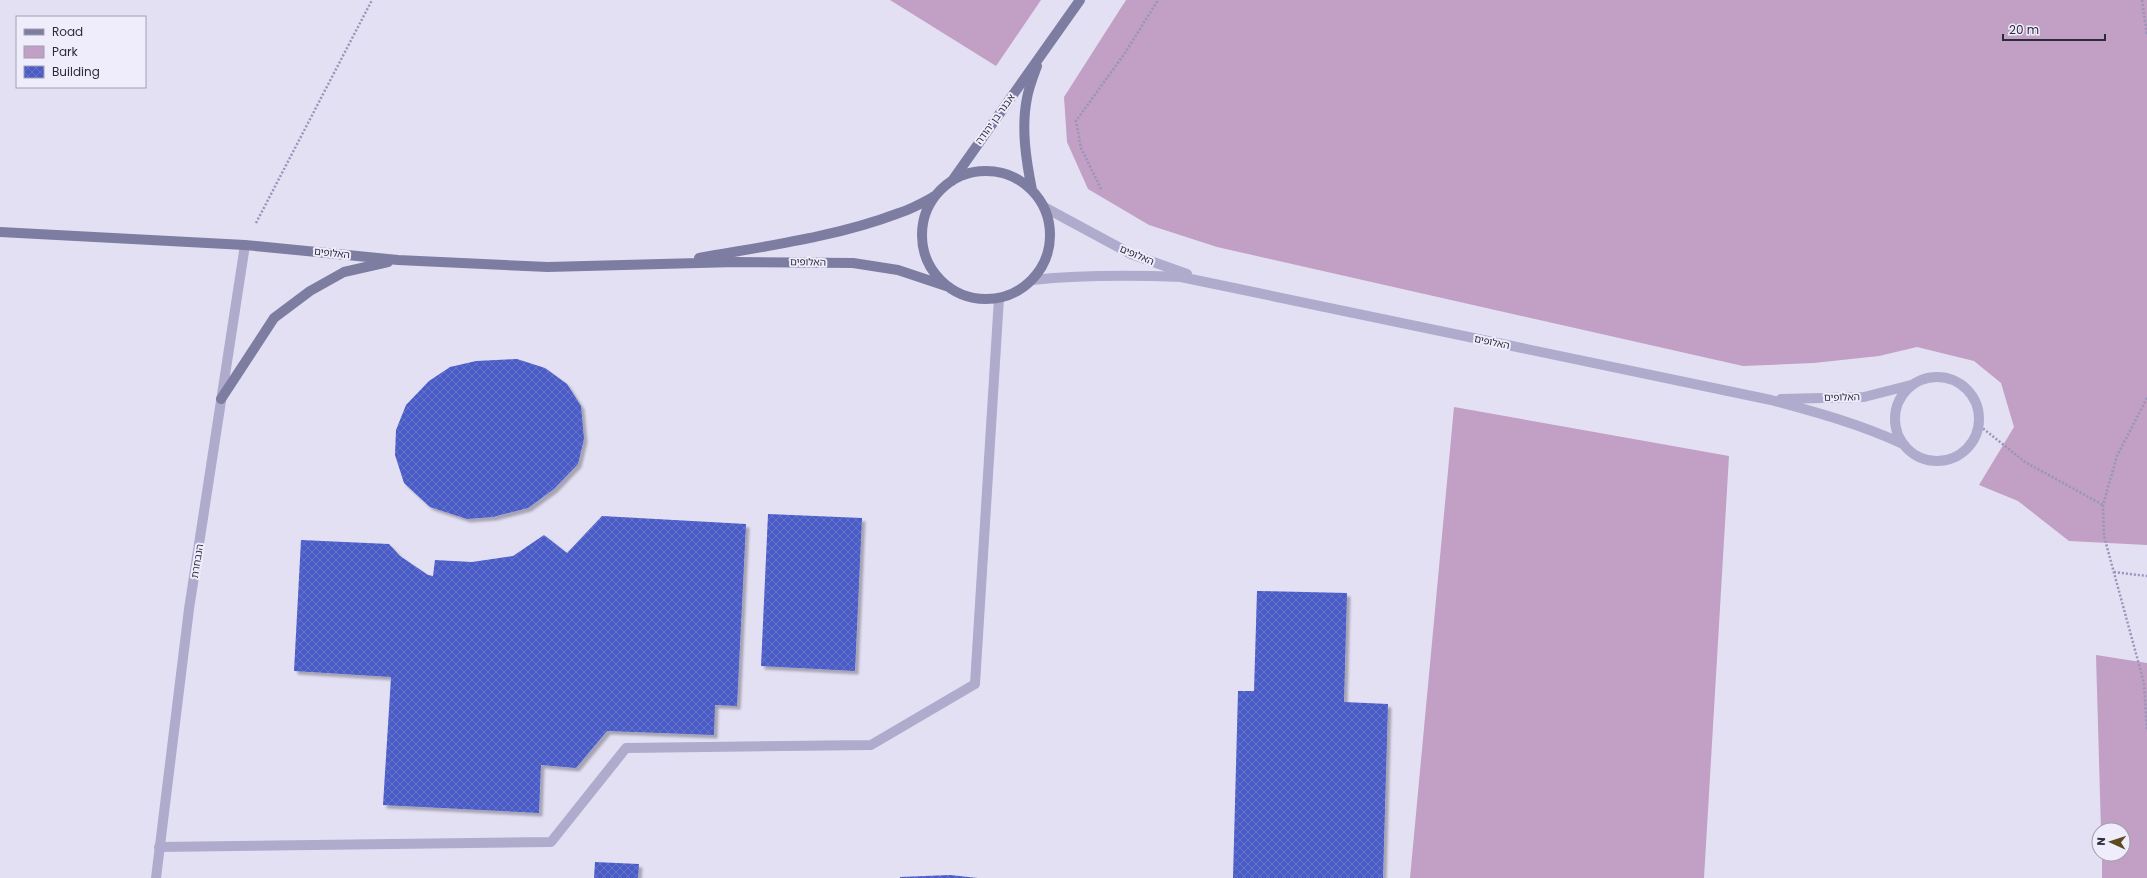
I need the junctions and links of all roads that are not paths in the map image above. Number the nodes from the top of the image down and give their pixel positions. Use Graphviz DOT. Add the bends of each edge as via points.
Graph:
graph roads {
  1 [pos="1080,0"];
  2 [pos="1039,58"];
  3 [pos="952,181"];
  4 [pos="1032,190"];
  5 [pos="936,196"];
  6 [pos="1044,207"];
  7 [pos="0,232"];
  8 [pos="245,244"];
  9 [pos="398,260"];
  10 [pos="664,264"];
  11 [pos="1032,280"];
  12 [pos="1213,284"];
  13 [pos="949,287"];
  14 [pos="999,298"];
  15 [pos="1912,384"];
  16 [pos="221,399"];
  17 [pos="1771,400"];
  18 [pos="1903,444"];
  19 [pos="159,847"];
  20 [pos="156,878"];
  1 -- 2 [label="street, אבנר בן יהודה"];
  2 -- 3 [label="street, אבנר בן יהודה"];
  2 -- 4 [label="street, אבנר בן יהודה" via="1026,106 1025,154"];
  3 -- 4 [label="street" via="972,172 993,171 1014,177"];
  3 -- 5 [label="street"];
  4 -- 6 [label="street"];
  5 -- 10 [label="street, האלופים" via="900,213 862,225 806,239"];
  5 -- 13 [label="street" via="926,214 922,234 925,255 934,272"];
  6 -- 11 [label="street" via="1050,226 1050,246 1043,265"];
  6 -- 12 [label="street, האלופים" via="1131,254"];
  7 -- 8 [label="street, האלופים"];
  8 -- 9 [label="street, האלופים"];
  8 -- 16 [label="street, הנבחרת"];
  9 -- 10 [label="street, האלופים" via="548,267"];
  9 -- 16 [label="street" via="344,272 310,291 274,318"];
  10 -- 13 [label="street, האלופים" via="853,263 898,270"];
  11 -- 12 [label="street, האלופים" via="1122,274 1181,277"];
  11 -- 14 [label="street" via="1016,292"];
  12 -- 17 [label="street, האלופים"];
  13 -- 14 [label="street" via="964,295 982,299"];
  14 -- 19 [label="street" via="975,684 871,745 626,748 551,842"];
  15 -- 17 [label="street, האלופים" via="1864,397"];
  15 -- 18 [label="street" via="1896,406 1897,432"];
  15 -- 18 [label="street" via="1925,378 1939,376 1953,379 1965,387 1974,398 1980,426 1975,440 1966,451 1954,459 1940,462 1926,460 1913,455"];
  16 -- 19 [label="street, הנבחרת" via="189,608"];
  17 -- 18 [label="street, האלופים" via="1832,416"];
  19 -- 20 [label="street, הנבחרת"];
}
